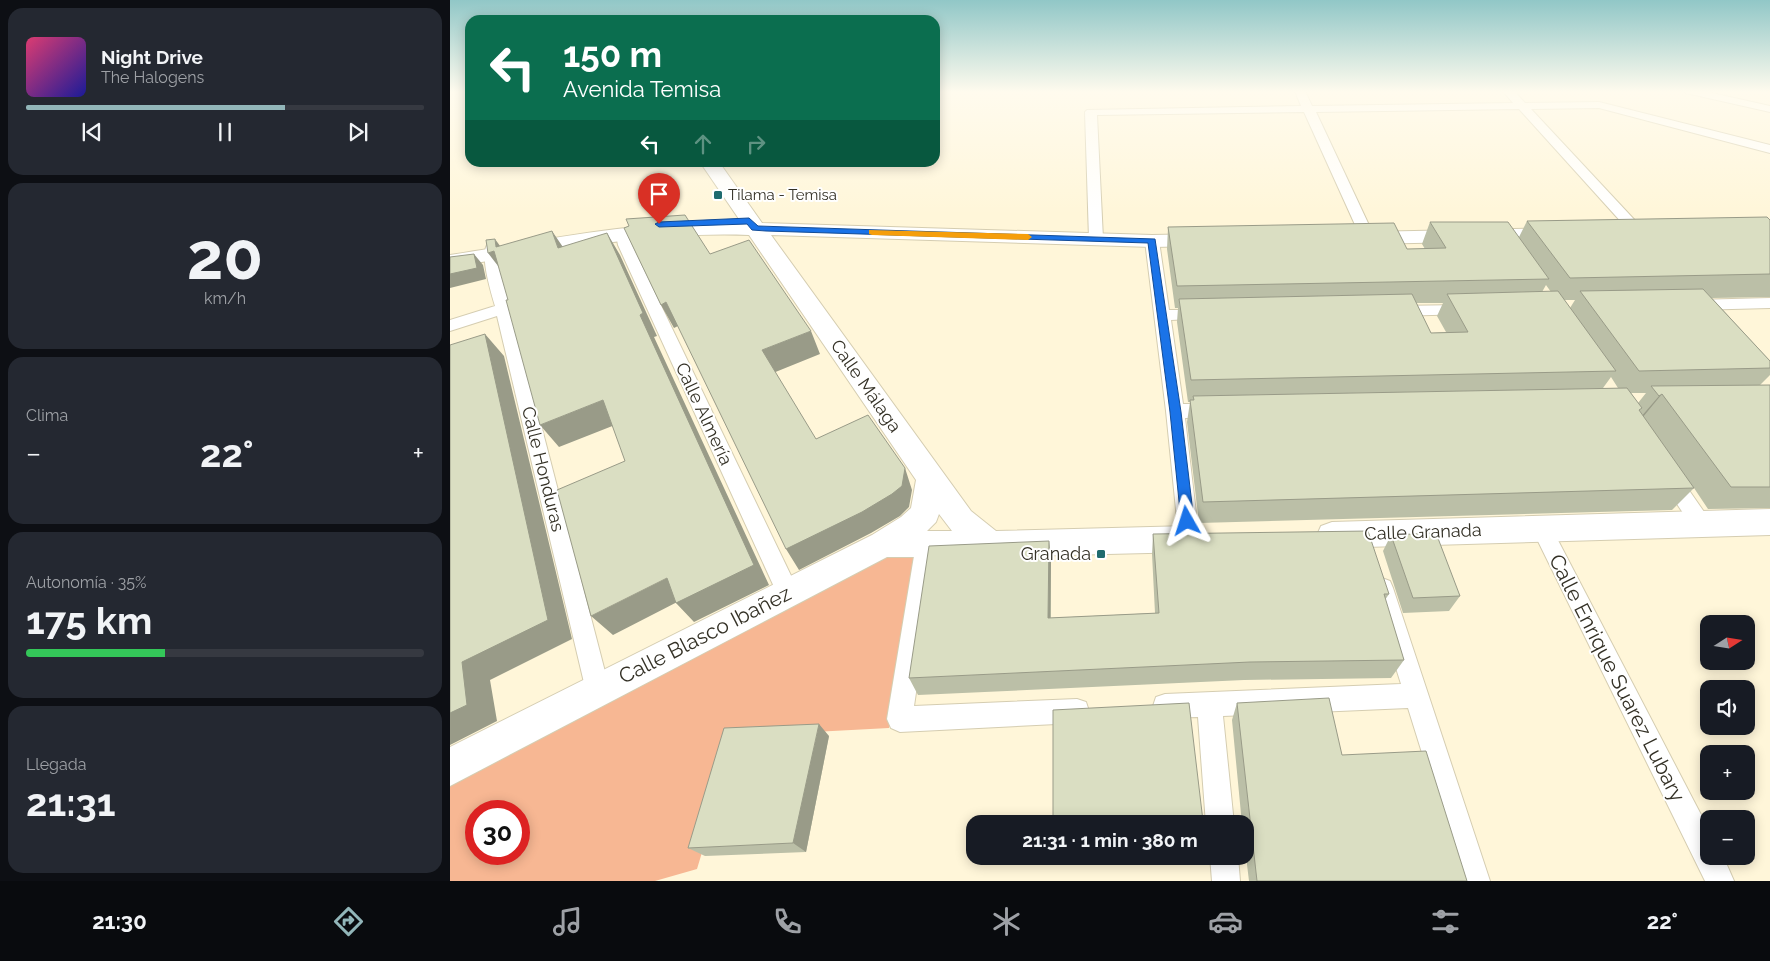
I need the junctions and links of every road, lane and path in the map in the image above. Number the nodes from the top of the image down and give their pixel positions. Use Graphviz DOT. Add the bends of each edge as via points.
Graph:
graph roads {
  1 [pos="1092,132"];
  2 [pos="1317,132"];
  3 [pos="1548,132"];
  4 [pos="1707,132"];
  5 [pos="1770,148"];
  6 [pos="712,167"];
  7 [pos="752,225"];
  8 [pos="1647,232"];
  9 [pos="1608,233"];
  10 [pos="1579,234"];
  11 [pos="623,235"];
  12 [pos="1358,238"];
  13 [pos="1096,239"];
  14 [pos="1221,240"];
  15 [pos="1152,241"];
  16 [pos="492,251"];
  17 [pos="450,254"];
  18 [pos="450,261"];
  19 [pos="1770,303"];
  20 [pos="1705,305"];
  21 [pos="1676,306"];
  22 [pos="503,309"];
  23 [pos="1482,310"];
  24 [pos="1382,311"];
  25 [pos="1222,314"];
  26 [pos="1163,315"];
  27 [pos="1718,320"];
  28 [pos="450,326"];
  29 [pos="1234,410"];
  30 [pos="1175,412"];
  31 [pos="1659,463"];
  32 [pos="931,479"];
  33 [pos="1770,522"];
  34 [pos="1702,525"];
  35 [pos="1542,529"];
  36 [pos="1303,536"];
  37 [pos="1204,538"];
  38 [pos="883,544"];
  39 [pos="927,544"];
  40 [pos="990,544"];
  41 [pos="1370,550"];
  42 [pos="788,592"];
  43 [pos="598,690"];
  44 [pos="1416,696"];
  45 [pos="1209,704"];
  46 [pos="1141,708"];
  47 [pos="1102,710"];
  48 [pos="450,767"];
  49 [pos="1219,815"];
  50 [pos="1225,865"];
  51 [pos="1226,881"];
  52 [pos="1476,881"];
  53 [pos="1720,881"];
  1 -- 13 [label="street"];
  2 -- 12 [label="street"];
  3 -- 8 [label="street"];
  4 -- 5 [label="street"];
  6 -- 7 [label="street, Calle Málaga"];
  7 -- 11 [label="street"];
  7 -- 13 [label="street"];
  7 -- 16 [label="street" via="645,225"];
  7 -- 32 [label="street, Calle Málaga"];
  8 -- 9 [label="street"];
  10 -- 12 [label="street" via="1506,243"];
  11 -- 16 [label="street"];
  11 -- 42 [label="street, Calle Almería" via="625,246"];
  13 -- 15 [label="street"];
  14 -- 15 [label="street"];
  15 -- 26 [label="street"];
  16 -- 17 [label="street"];
  16 -- 18 [label="street"];
  16 -- 22 [label="street, Calle Honduras"];
  19 -- 20 [label="street"];
  20 -- 21 [label="street"];
  20 -- 27 [label="street"];
  22 -- 28 [label="street"];
  22 -- 43 [label="street, Calle Honduras"];
  23 -- 24 [label="street"];
  25 -- 26 [label="street"];
  26 -- 30 [label="street"];
  29 -- 30 [label="street"];
  30 -- 37 [label="street"];
  31 -- 34 [label="street"];
  32 -- 38 [label="street, Calle Blasco Ibañez" via="925,513 912,526"];
  32 -- 40 [label="street, Calle Málaga" via="960,520"];
  33 -- 34 [label="street, Calle Granada"];
  34 -- 35 [label="street, Calle Granada"];
  35 -- 41 [label="street, Calle Granada"];
  35 -- 53 [label="street, Calle Enrique Suarez Lubary"];
  36 -- 41 [label="street, Calle Granada"];
  37 -- 40 [label="street"];
  38 -- 39 [label="street"];
  38 -- 42 [label="street, Calle Blasco Ibañez"];
  39 -- 40 [label="street"];
  39 -- 47 [label="street" via="900,719"];
  41 -- 44 [label="street"];
  42 -- 43 [label="street, Calle Blasco Ibañez"];
  43 -- 48 [label="street, Calle Blasco Ibañez"];
  44 -- 45 [label="street"];
  44 -- 52 [label="street"];
  45 -- 46 [label="street"];
  45 -- 49 [label="street"];
  50 -- 51 [label="street"];
}
